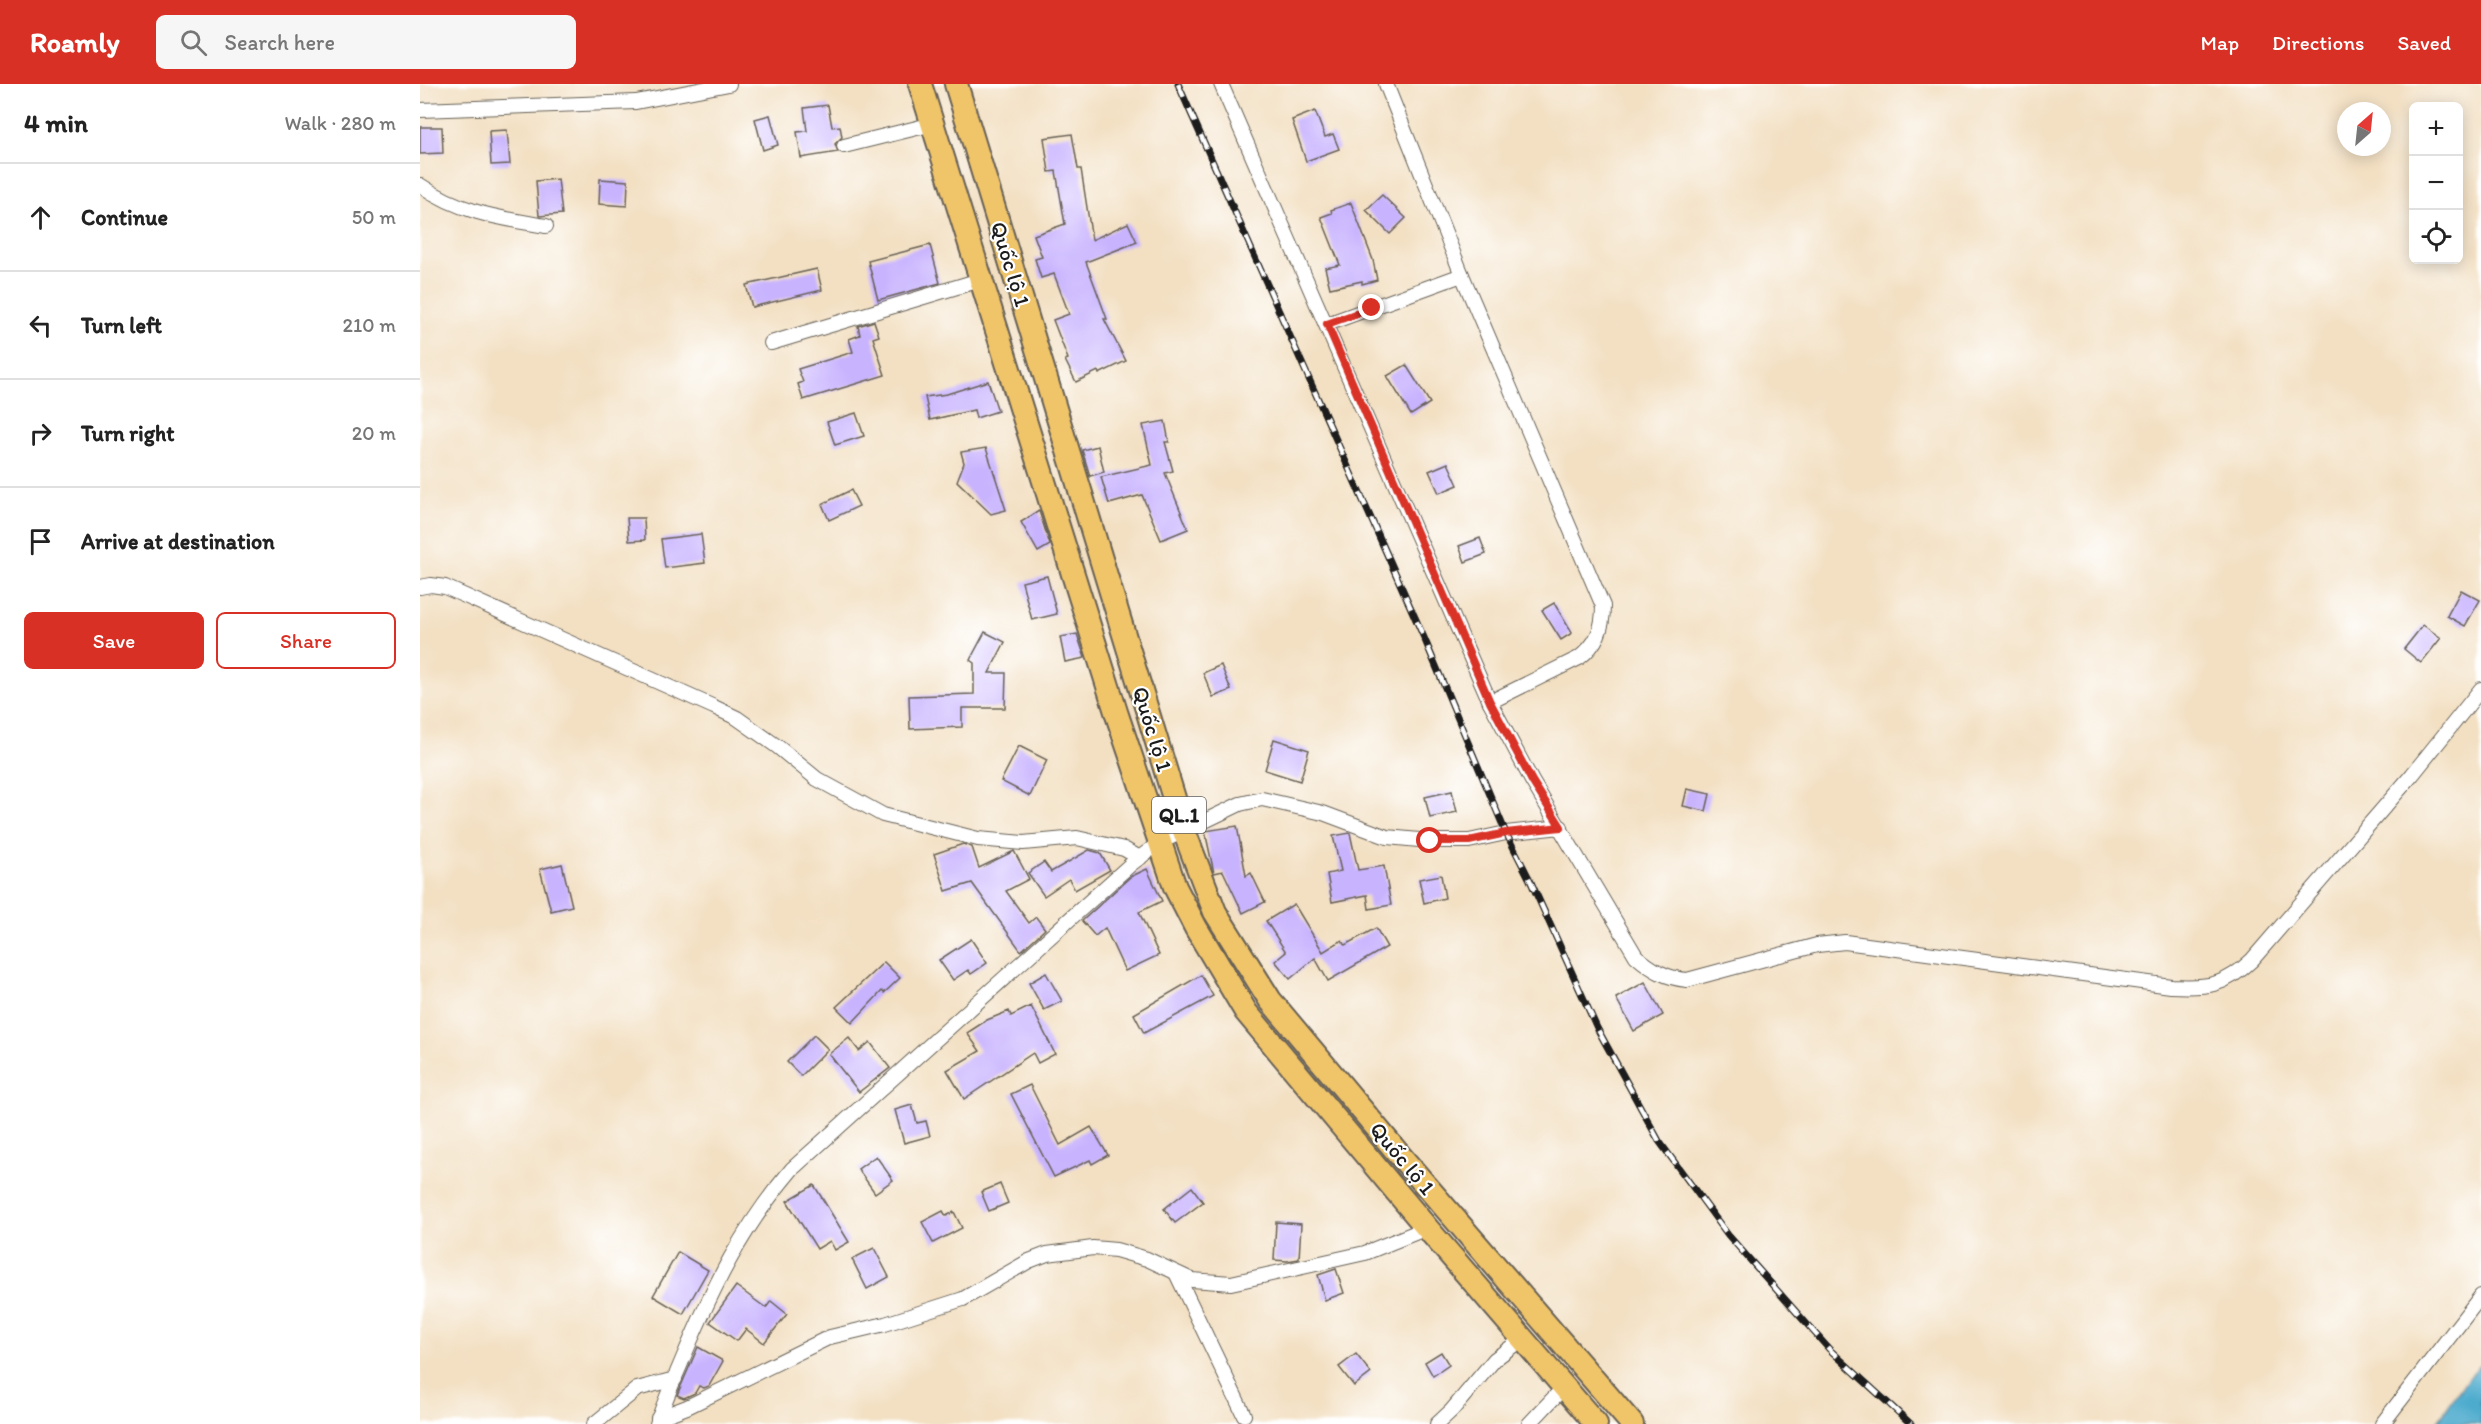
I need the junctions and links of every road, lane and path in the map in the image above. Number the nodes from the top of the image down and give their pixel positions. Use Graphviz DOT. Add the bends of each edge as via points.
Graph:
graph roads {
  1 [pos="729,84"];
  2 [pos="920,84"];
  3 [pos="956,84"];
  4 [pos="1221,84"];
  5 [pos="1386,84"];
  6 [pos="420,110"];
  7 [pos="933,124"];
  8 [pos="844,146"];
  9 [pos="420,185"];
  10 [pos="546,226"];
  11 [pos="1462,276"];
  12 [pos="980,280"];
  13 [pos="1327,324"];
  14 [pos="771,343"];
  15 [pos="420,587"];
  16 [pos="2481,689"];
  17 [pos="1490,702"];
  18 [pos="1561,827"];
  19 [pos="1184,831"];
  20 [pos="1159,843"];
  21 [pos="1140,858"];
  22 [pos="1427,1228"];
  23 [pos="1177,1275"];
  24 [pos="2481,1296"];
  25 [pos="1522,1339"];
  26 [pos="675,1379"];
  27 [pos="1564,1387"];
  28 [pos="1244,1415"];
  29 [pos="657,1421"];
  30 [pos="594,1424"];
  31 [pos="1437,1424"];
  32 [pos="1529,1424"];
  33 [pos="1596,1424"];
  34 [pos="1632,1424"];
  35 [pos="2382,1424"];
  1 -- 6 [label="street" via="636,102"];
  2 -- 7 [label="highway, Quốc lộ 1 / QL.1"];
  3 -- 19 [label="highway, Quốc lộ 1 / QL.1"];
  4 -- 13 [label="street"];
  5 -- 11 [label="street"];
  7 -- 8 [label="street"];
  7 -- 12 [label="highway, Quốc lộ 1 / QL.1"];
  9 -- 10 [label="street" via="480,214"];
  11 -- 13 [label="street"];
  11 -- 17 [label="street" via="1603,606 1601,631 1589,650"];
  12 -- 14 [label="street"];
  12 -- 20 [label="highway, Quốc lộ 1 / QL.1"];
  13 -- 17 [label="street"];
  15 -- 21 [label="street" via="445,587 737,718 817,779 883,815 978,839 1023,843 1077,838 1095,841"];
  16 -- 18 [label="street" via="2252,960 2227,981 2212,986 2171,986 1845,942 1817,945 1687,981 1670,978 1636,956"];
  17 -- 18 [label="street" via="1526,772"];
  18 -- 19 [label="street" via="1469,841 1398,838 1379,836 1323,813 1262,799 1240,804"];
  19 -- 20 [label="street"];
  19 -- 34 [label="highway, Quốc lộ 1 / QL.1" via="1215,912 1270,1000"];
  20 -- 21 [label="street"];
  20 -- 22 [label="highway, Quốc lộ 1 / QL.1" via="1196,928 1246,1012"];
  21 -- 26 [label="street" via="792,1169 742,1235 709,1297"];
  22 -- 23 [label="street" via="1365,1253 1241,1282 1205,1282"];
  22 -- 25 [label="highway, Quốc lộ 1 / QL.1"];
  23 -- 28 [label="street"];
  23 -- 29 [label="street" via="1147,1259 1116,1250 1093,1248 1047,1254 963,1299 830,1337"];
  24 -- 35 [label="street"];
  25 -- 27 [label="highway, Quốc lộ 1 / QL.1"];
  25 -- 31 [label="street" via="1495,1359"];
  26 -- 29 [label="street"];
  26 -- 30 [label="street" via="637,1389"];
  27 -- 32 [label="street"];
  27 -- 33 [label="highway, Quốc lộ 1 / QL.1"];
}
